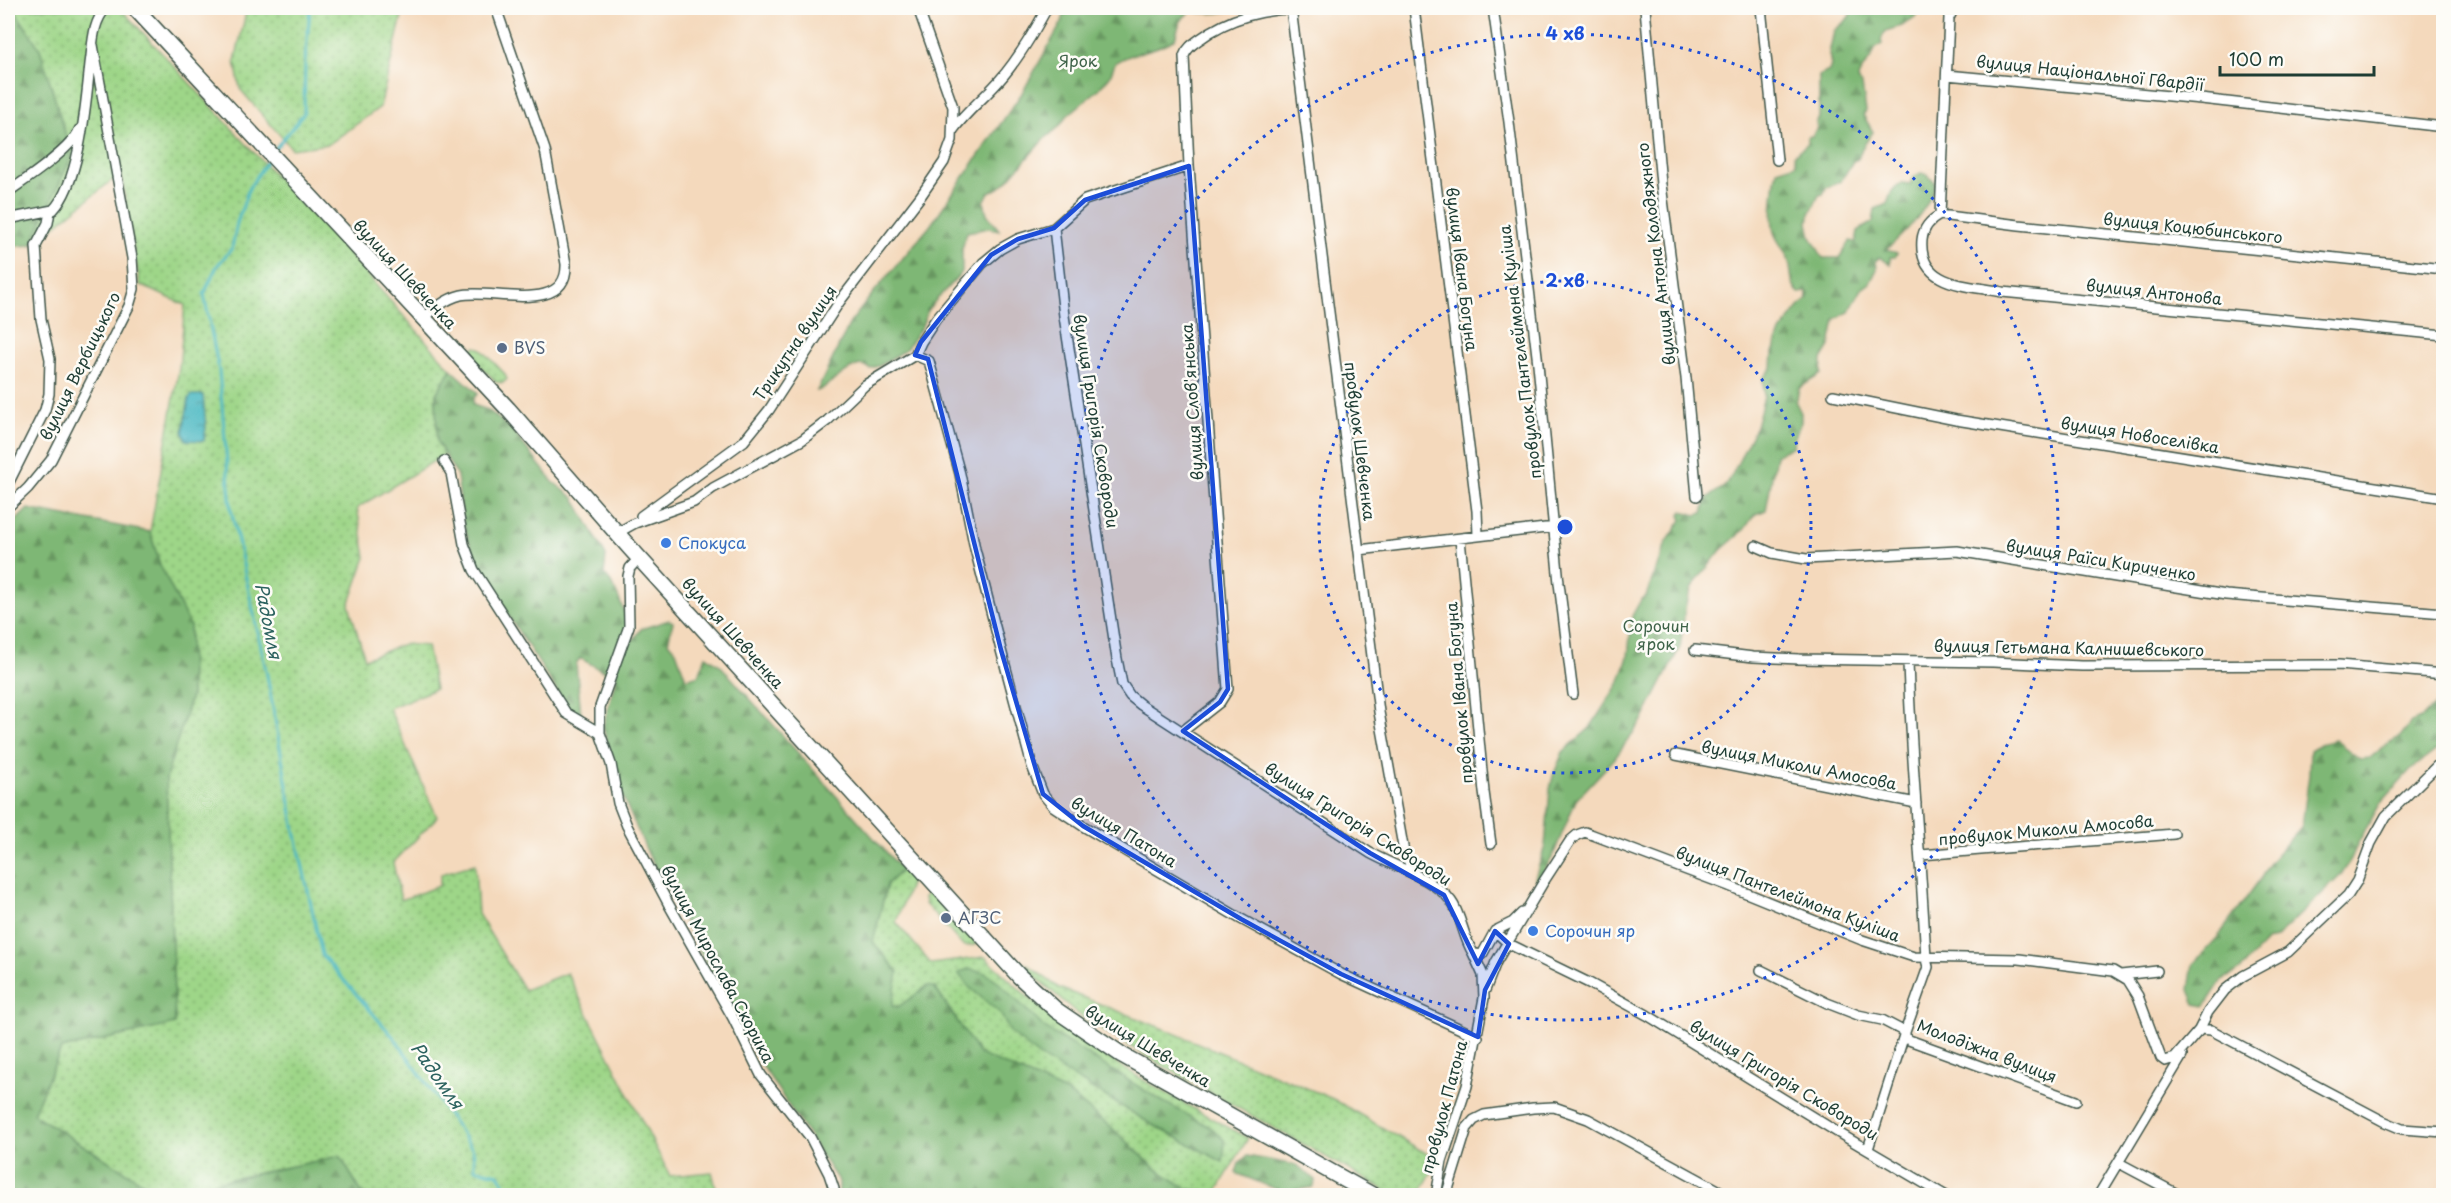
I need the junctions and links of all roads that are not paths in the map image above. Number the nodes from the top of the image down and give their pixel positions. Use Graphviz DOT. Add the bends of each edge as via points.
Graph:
graph roads {
  1 [pos="135,8"];
  2 [pos="496,8"];
  3 [pos="918,8"];
  4 [pos="1047,8"];
  5 [pos="1291,8"];
  6 [pos="1299,8"];
  7 [pos="1414,8"];
  8 [pos="1492,8"];
  9 [pos="1645,8"];
  10 [pos="1761,8"];
  11 [pos="1954,8"];
  12 [pos="103,10"];
  13 [pos="93,45"];
  14 [pos="1947,75"];
  15 [pos="82,120"];
  16 [pos="2444,127"];
  17 [pos="953,130"];
  18 [pos="1777,160"];
  19 [pos="1189,166"];
  20 [pos="8,192"];
  21 [pos="50,211"];
  22 [pos="1940,215"];
  23 [pos="8,219"];
  24 [pos="1054,228"];
  25 [pos="2444,269"];
  26 [pos="422,320"];
  27 [pos="2444,335"];
  28 [pos="915,355"];
  29 [pos="1833,395"];
  30 [pos="444,461"];
  31 [pos="8,484"];
  32 [pos="1698,496"];
  33 [pos="2444,498"];
  34 [pos="8,507"];
  35 [pos="1554,527"];
  36 [pos="617,532"];
  37 [pos="1478,535"];
  38 [pos="1460,539"];
  39 [pos="1756,546"];
  40 [pos="1359,550"];
  41 [pos="639,558"];
  42 [pos="2444,613"];
  43 [pos="1695,650"];
  44 [pos="1908,661"];
  45 [pos="2444,674"];
  46 [pos="1573,694"];
  47 [pos="1183,731"];
  48 [pos="600,733"];
  49 [pos="1676,755"];
  50 [pos="2444,759"];
  51 [pos="1916,803"];
  52 [pos="2174,834"];
  53 [pos="1491,844"];
  54 [pos="1921,855"];
  55 [pos="1415,874"];
  56 [pos="1534,897"];
  57 [pos="1495,931"];
  58 [pos="1509,944"];
  59 [pos="1473,953"];
  60 [pos="1926,959"];
  61 [pos="1761,970"];
  62 [pos="2157,971"];
  63 [pos="2121,975"];
  64 [pos="1485,990"];
  65 [pos="2200,1029"];
  66 [pos="1905,1032"];
  67 [pos="1478,1037"];
  68 [pos="2076,1101"];
  69 [pos="2444,1132"];
  70 [pos="1868,1149"];
  71 [pos="2119,1163"];
  72 [pos="833,1196"];
  73 [pos="1374,1196"];
  74 [pos="1436,1196"];
  75 [pos="1446,1196"];
  76 [pos="1729,1196"];
  77 [pos="1946,1196"];
  78 [pos="2098,1196"];
  79 [pos="2181,1196"];
  1 -- 26 [label="main road, вулиця Шевченка"];
  2 -- 26 [label="street" via="545,150 566,264 564,284 534,296 462,295 444,302"];
  3 -- 17 [label="street, Трикутна вулиця" via="952,100"];
  4 -- 17 [label="street, Трикутна вулиця" via="1007,72"];
  5 -- 6 [label="street"];
  5 -- 19 [label="street, вулиця Слов'янська" via="1230,21 1186,51 1183,65"];
  5 -- 40 [label="street, провулок Шевченка"];
  7 -- 37 [label="street, вулиця Івана Богуна"];
  8 -- 35 [label="street, провулок Пантелеймона Куліша" via="1509,122"];
  9 -- 32 [label="street, вулиця Антона Колодяжного" via="1661,184"];
  10 -- 18 [label="street"];
  11 -- 14 [label="street" via="1949,18"];
  12 -- 13 [label="street, вулиця Вербицького" via="95,26"];
  13 -- 15 [label="street, вулиця Вербицького"];
  13 -- 34 [label="street, вулиця Вербицького" via="132,258 134,289 51,460"];
  14 -- 16 [label="street, вулиця Національної Гвардії"];
  14 -- 22 [label="street"];
  15 -- 20 [label="street" via="73,141"];
  15 -- 21 [label="street, вулиця Вербицького" via="69,180 57,207"];
  17 -- 36 [label="street, Трикутна вулиця" via="944,162 840,301 756,427 711,468"];
  19 -- 24 [label="street" via="1085,200"];
  19 -- 47 [label="street, вулиця Слов'янська" via="1228,689 1220,702"];
  21 -- 23 [label="street"];
  21 -- 31 [label="street, вулиця Вербицького" via="36,246 41,319 50,367 49,394"];
  22 -- 25 [label="street, вулиця Коцюбинського"];
  22 -- 27 [label="street, вулиця Антонова" via="1923,232 1922,250 1930,269 1950,283 2002,292"];
  24 -- 28 [label="street" via="1018,239 991,255 936,319"];
  24 -- 47 [label="street, вулиця Григорія Сковороди" via="1064,316 1121,679 1134,699"];
  26 -- 36 [label="main road, вулиця Шевченка"];
  28 -- 36 [label="street" via="865,385 802,440 694,502"];
  28 -- 67 [label="street, вулиця Патона" via="929,362 937,385 1009,682 1037,781 1048,801 1098,836 1341,974"];
  29 -- 33 [label="street, вулиця Новоселівка" via="1956,420"];
  30 -- 48 [label="street" via="451,473 464,544 474,570 566,713"];
  35 -- 37 [label="street"];
  35 -- 46 [label="street, провулок Пантелеймона Куліша"];
  36 -- 41 [label="main road, вулиця Шевченка"];
  37 -- 38 [label="street"];
  38 -- 40 [label="street"];
  38 -- 53 [label="street, провулок Івана Богуна"];
  39 -- 42 [label="street, вулиця Раїси Кириченко" via="1806,559 1957,551 2226,595"];
  40 -- 55 [label="street, провулок Шевченка" via="1379,712 1404,852"];
  41 -- 48 [label="street, вулиця Мирослава Скорика" via="628,576 629,626 600,707"];
  41 -- 73 [label="main road, вулиця Шевченка" via="1020,976 1056,1010 1122,1055"];
  43 -- 44 [label="street, вулиця Гетьмана Калнишевського" via="1753,657"];
  44 -- 45 [label="street, вулиця Гетьмана Калнишевського" via="2082,666 2339,665"];
  44 -- 51 [label="street"];
  47 -- 55 [label="street, вулиця Григорія Сковороди" via="1386,862"];
  48 -- 72 [label="street, вулиця Мирослава Скорика" via="627,825 761,1075 810,1137 829,1174"];
  49 -- 51 [label="street, вулиця Миколи Амосова"];
  50 -- 65 [label="street" via="2386,816 2348,895 2288,952 2225,990"];
  51 -- 54 [label="street"];
  52 -- 54 [label="street, провулок Миколи Амосова"];
  54 -- 60 [label="street"];
  55 -- 59 [label="street, вулиця Григорія Сковороди" via="1452,902"];
  56 -- 57 [label="street" via="1513,922"];
  56 -- 58 [label="street, вулиця Пантелеймона Куліша"];
  56 -- 60 [label="street, вулиця Пантелеймона Куліша" via="1570,841 1585,832 1869,943"];
  57 -- 58 [label="street, вулиця Григорія Сковороди"];
  57 -- 59 [label="street" via="1481,956"];
  58 -- 64 [label="street, провулок Патона" via="1496,962"];
  58 -- 70 [label="street, вулиця Григорія Сковороди" via="1647,1015"];
  59 -- 64 [label="street, провулок Патона"];
  60 -- 63 [label="street, вулиця Пантелеймона Куліша" via="2019,959"];
  60 -- 66 [label="street" via="1929,967"];
  61 -- 66 [label="street, Молодіжна вулиця" via="1827,1003 1882,1020"];
  62 -- 63 [label="street, вулиця Пантелеймона Куліша"];
  63 -- 65 [label="street" via="2138,996 2165,1061 2175,1058"];
  64 -- 67 [label="street, провулок Патона"];
  65 -- 69 [label="street" via="2215,1031 2394,1125"];
  65 -- 71 [label="street"];
  66 -- 68 [label="street, Молодіжна вулиця" via="1909,1040"];
  66 -- 70 [label="street"];
  67 -- 74 [label="street, провулок Патона" via="1467,1086 1442,1161"];
  70 -- 77 [label="street, вулиця Григорія Сковороди"];
  71 -- 78 [label="street"];
  71 -- 79 [label="street"];
  75 -- 76 [label="street" via="1467,1128 1474,1120 1544,1107 1577,1114"];
}
